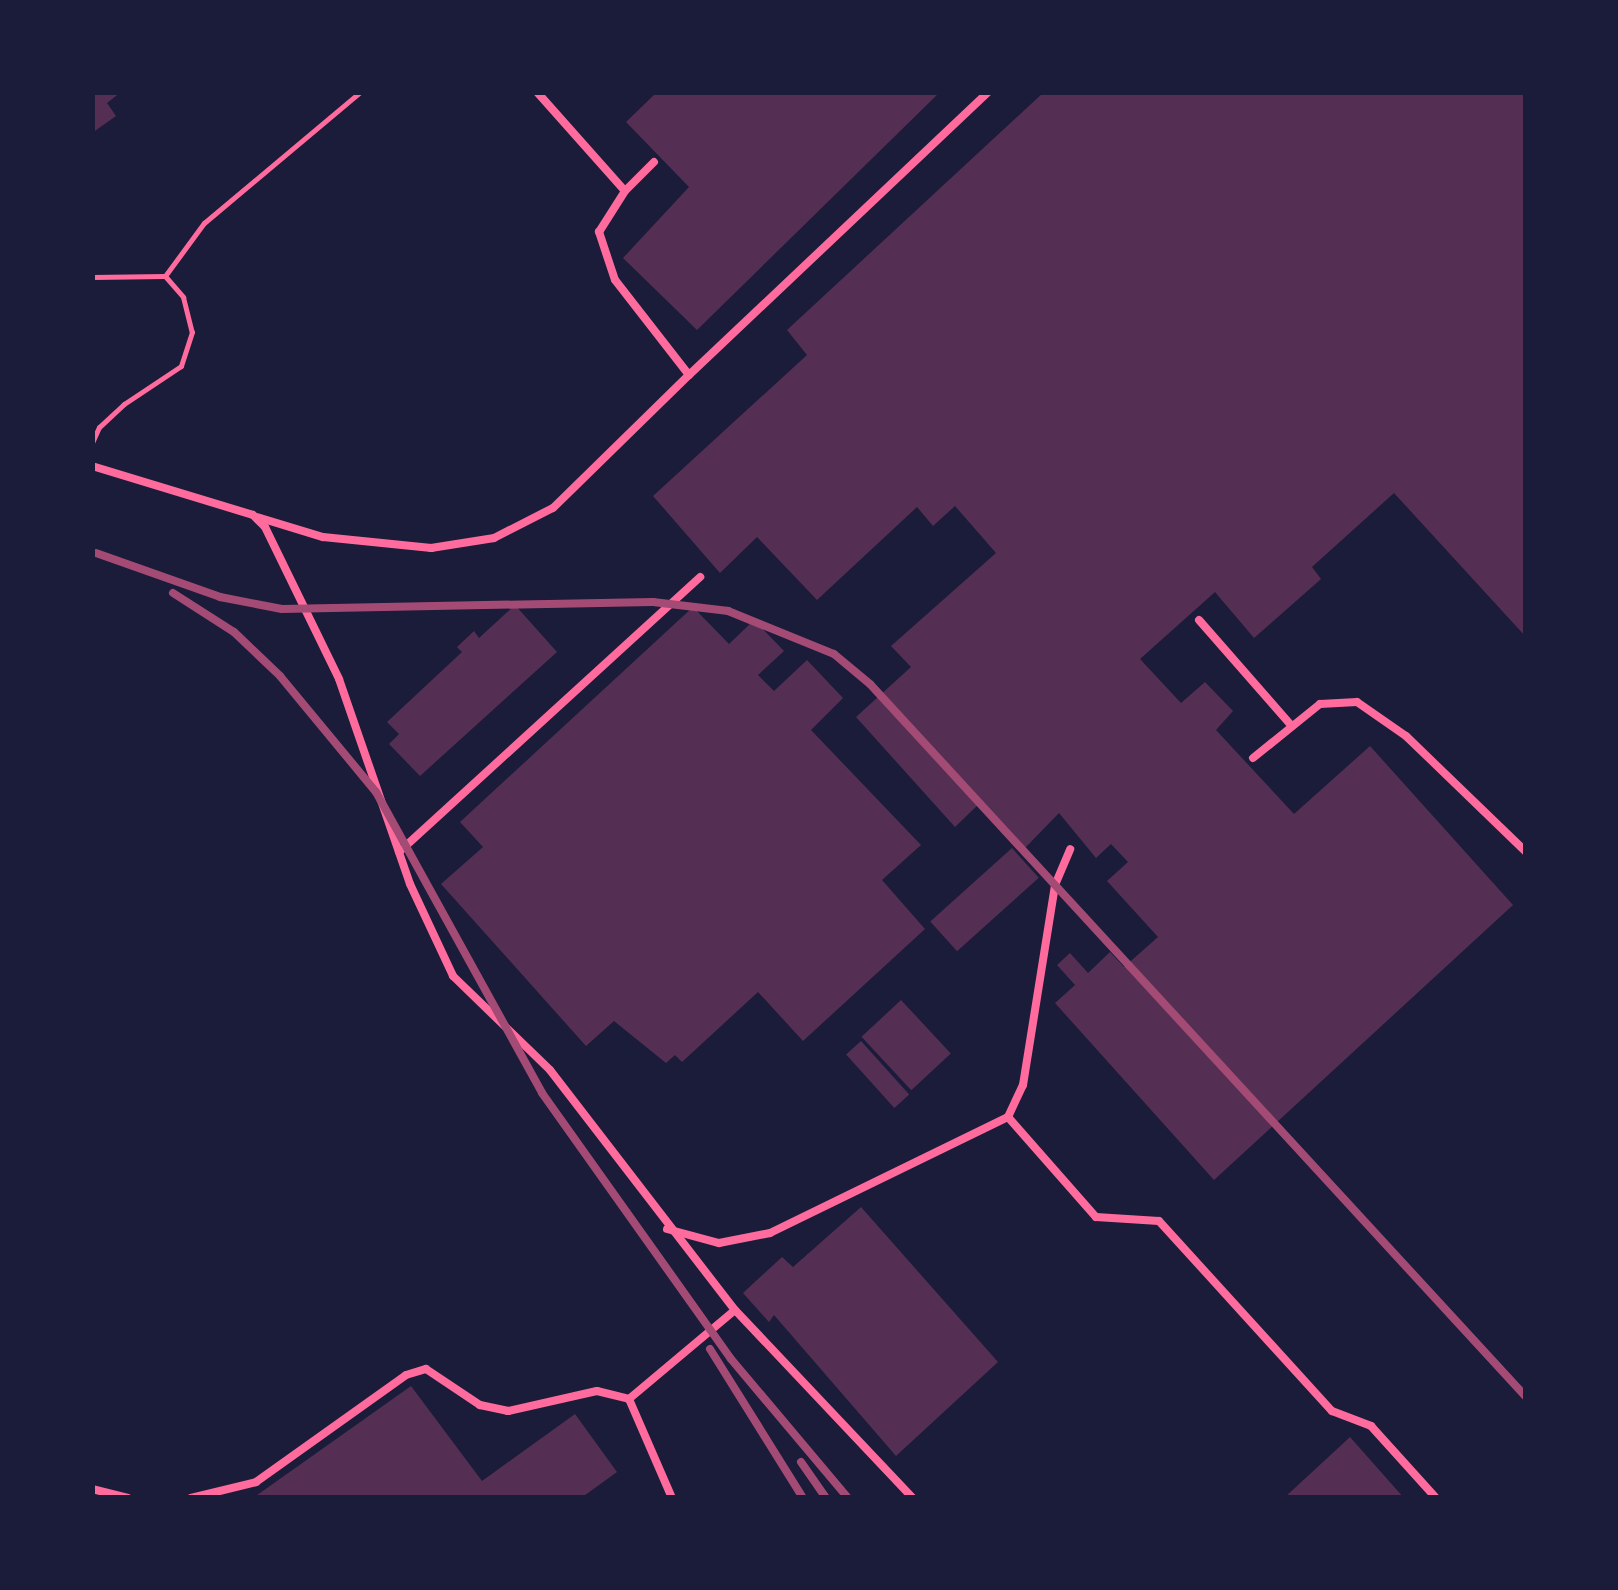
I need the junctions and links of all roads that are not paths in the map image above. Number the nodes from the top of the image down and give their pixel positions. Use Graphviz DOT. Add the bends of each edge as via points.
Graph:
graph roads {
  1 [pos="537,92"];
  2 [pos="988,92"];
  3 [pos="654,162"];
  4 [pos="625,191"];
  5 [pos="689,374"];
  6 [pos="92,466"];
  7 [pos="253,515"];
  8 [pos="700,576"];
  9 [pos="1199,620"];
  10 [pos="1290,724"];
  11 [pos="1254,758"];
  12 [pos="1070,849"];
  13 [pos="399,852"];
  14 [pos="1526,852"];
  15 [pos="1008,1116"];
  16 [pos="667,1229"];
  17 [pos="735,1310"];
  18 [pos="629,1399"];
  19 [pos="92,1489"];
  20 [pos="128,1498"];
  21 [pos="190,1498"];
  22 [pos="672,1498"];
  23 [pos="912,1498"];
  24 [pos="1436,1498"];
  1 -- 4 [label="lane"];
  2 -- 5 [label="lane"];
  3 -- 4 [label="lane"];
  4 -- 5 [label="lane" via="599,232 614,280"];
  5 -- 7 [label="lane" via="553,508 494,538 431,548 380,546"];
  6 -- 7 [label="lane"];
  7 -- 13 [label="lane" via="310,612 362,736"];
  8 -- 13 [label="lane"];
  9 -- 10 [label="lane"];
  10 -- 11 [label="lane"];
  10 -- 14 [label="lane" via="1320,704 1357,702 1406,736"];
  12 -- 15 [label="lane" via="1055,886 1023,1084"];
  13 -- 16 [label="lane" via="453,976 550,1070"];
  15 -- 16 [label="lane" via="770,1233 719,1243"];
  15 -- 24 [label="lane" via="1096,1217 1159,1221 1332,1411 1370,1426"];
  16 -- 17 [label="lane"];
  17 -- 18 [label="lane"];
  17 -- 23 [label="lane"];
  18 -- 21 [label="lane" via="597,1391 508,1411 480,1404 426,1369 406,1375 256,1482"];
  18 -- 22 [label="lane"];
  19 -- 20 [label="lane"];
}
